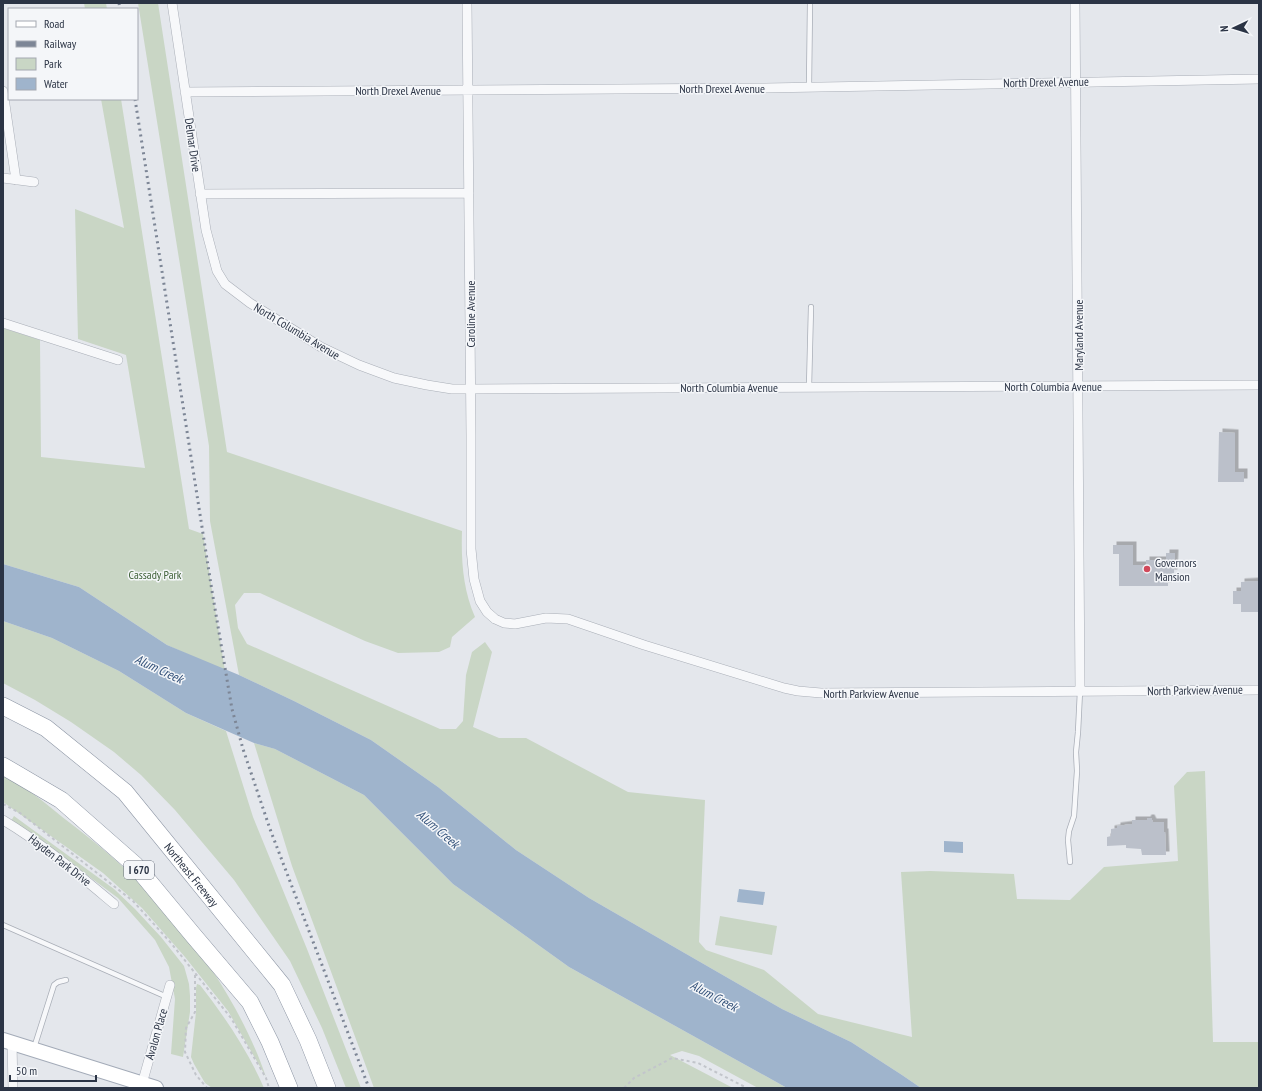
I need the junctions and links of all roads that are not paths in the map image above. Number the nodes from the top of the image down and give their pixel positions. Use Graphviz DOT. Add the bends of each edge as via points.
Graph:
graph roads {
  1 [pos="172,3"];
  2 [pos="467,3"];
  3 [pos="810,3"];
  4 [pos="1075,3"];
  5 [pos="1259,79"];
  6 [pos="1076,82"];
  7 [pos="809,87"];
  8 [pos="467,90"];
  9 [pos="3,91"];
  10 [pos="185,92"];
  11 [pos="3,178"];
  12 [pos="16,180"];
  13 [pos="34,182"];
  14 [pos="469,193"];
  15 [pos="200,194"];
  16 [pos="225,284"];
  17 [pos="811,307"];
  18 [pos="3,323"];
  19 [pos="118,360"];
  20 [pos="1259,385"];
  21 [pos="1078,386"];
  22 [pos="809,387"];
  23 [pos="471,389"];
  24 [pos="495,619"];
  25 [pos="1259,690"];
  26 [pos="1080,691"];
  27 [pos="3,702"];
  28 [pos="3,706"];
  29 [pos="30,720"];
  30 [pos="3,766"];
  31 [pos="3,820"];
  32 [pos="1070,862"];
  33 [pos="114,904"];
  34 [pos="3,925"];
  35 [pos="66,980"];
  36 [pos="170,985"];
  37 [pos="167,997"];
  38 [pos="8,1042"];
  39 [pos="33,1050"];
  40 [pos="142,1084"];
  41 [pos="13,1088"];
  42 [pos="156,1088"];
  43 [pos="289,1088"];
  44 [pos="327,1088"];
  1 -- 10 [label="street, Delmar Drive"];
  2 -- 8 [label="street, Caroline Avenue"];
  3 -- 7 [label="lane"];
  4 -- 6 [label="street, Maryland Avenue"];
  5 -- 6 [label="street, North Drexel Avenue"];
  6 -- 7 [label="street, North Drexel Avenue"];
  6 -- 21 [label="street, Maryland Avenue"];
  7 -- 8 [label="street, North Drexel Avenue"];
  8 -- 10 [label="street, North Drexel Avenue"];
  8 -- 14 [label="street, Caroline Avenue"];
  9 -- 12 [label="street"];
  10 -- 15 [label="street, Delmar Drive"];
  11 -- 12 [label="street"];
  12 -- 13 [label="street"];
  14 -- 15 [label="street"];
  14 -- 23 [label="street, Caroline Avenue"];
  15 -- 16 [label="street, Delmar Drive" via="212,257"];
  16 -- 23 [label="street, North Columbia Avenue" via="250,303 321,347 359,365 394,378 427,385"];
  17 -- 22 [label="lane"];
  18 -- 19 [label="street"];
  20 -- 21 [label="street, North Columbia Avenue"];
  21 -- 22 [label="street, North Columbia Avenue"];
  21 -- 26 [label="street, Maryland Avenue"];
  22 -- 23 [label="street, North Columbia Avenue"];
  23 -- 24 [label="street, Caroline Avenue" via="471,550 474,579 480,601"];
  24 -- 26 [label="street, North Parkview Avenue" via="515,624 546,618 568,619 666,652 798,691"];
  25 -- 26 [label="street, North Parkview Avenue"];
  26 -- 32 [label="lane" via="1074,816 1068,840"];
  27 -- 29 [label="highway"];
  28 -- 29 [label="highway, Northeast Freeway"];
  29 -- 44 [label="highway, Northeast Freeway" via="46,728 125,792 282,985"];
  30 -- 43 [label="highway, I 670" via="61,800 135,865 250,1002"];
  31 -- 33 [label="street, Hayden Park Drive" via="25,834"];
  34 -- 37 [label="lane"];
  35 -- 39 [label="lane" via="54,985"];
  36 -- 37 [label="street, Avalon Place"];
  37 -- 40 [label="street, Avalon Place"];
  38 -- 39 [label="main road"];
  38 -- 41 [label="street"];
  39 -- 40 [label="main road"];
  40 -- 42 [label="main road"];
}
